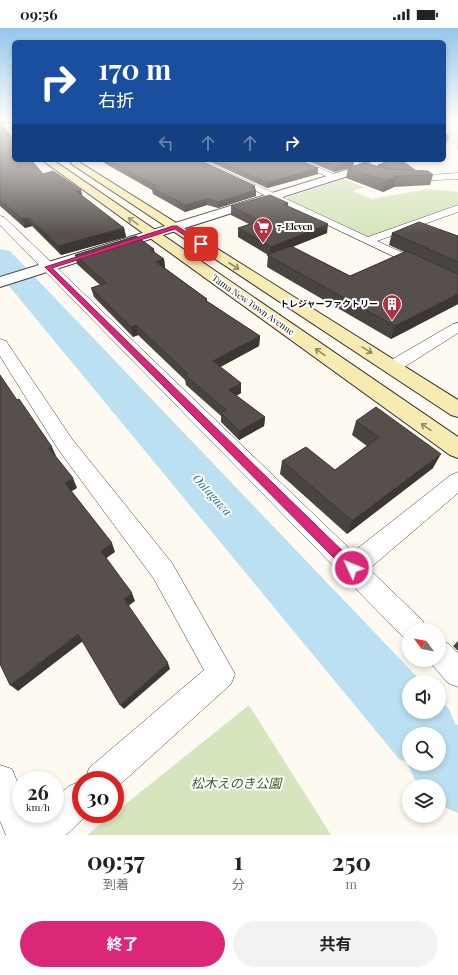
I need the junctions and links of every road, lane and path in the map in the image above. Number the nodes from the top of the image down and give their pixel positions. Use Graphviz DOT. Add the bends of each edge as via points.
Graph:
graph roads {
  1 [pos="51,162"];
  2 [pos="75,162"];
  3 [pos="199,162"];
  4 [pos="298,162"];
  5 [pos="354,162"];
  6 [pos="382,162"];
  7 [pos="363,168"];
  8 [pos="458,176"];
  9 [pos="336,177"];
  10 [pos="272,197"];
  11 [pos="458,208"];
  12 [pos="0,219"];
  13 [pos="175,227"];
  14 [pos="153,234"];
  15 [pos="369,240"];
  16 [pos="41,269"];
  17 [pos="0,282"];
  18 [pos="458,283"];
  19 [pos="458,327"];
  20 [pos="0,344"];
  21 [pos="392,366"];
  22 [pos="458,410"];
  23 [pos="458,449"];
  24 [pos="458,481"];
  25 [pos="352,568"];
  26 [pos="407,623"];
  27 [pos="446,661"];
  28 [pos="458,673"];
  29 [pos="111,771"];
  30 [pos="0,781"];
  31 [pos="72,806"];
  32 [pos="22,835"];
  33 [pos="40,835"];
  14 -- 1 [label="main road, Tama New Town Avenue, one-way"];
  2 -- 13 [label="main road, Tama New Town Avenue"];
  3 -- 10 [label="street"];
  4 -- 9 [label="street"];
  5 -- 7 [label="street"];
  6 -- 7 [label="street"];
  7 -- 8 [label="street" via="391,178"];
  7 -- 9 [label="street"];
  9 -- 10 [label="street"];
  10 -- 13 [label="street"];
  10 -- 15 [label="street"];
  11 -- 15 [label="street"];
  12 -- 16 [label="street"];
  13 -- 14 [label="street"];
  13 -- 21 [label="main road, Tama New Town Avenue, one-way"];
  14 -- 16 [label="street"];
  23 -- 14 [label="main road, Tama New Town Avenue, one-way"];
  15 -- 18 [label="street"];
  16 -- 17 [label="street"];
  16 -- 25 [label="street"];
  19 -- 21 [label="street"];
  20 -- 29 [label="street" via="65,444 162,571 221,674"];
  21 -- 22 [label="main road, Tama New Town Avenue"];
  24 -- 25 [label="street"];
  25 -- 26 [label="street"];
  27 -- 28 [label="street"];
  30 -- 32 [label="street"];
  31 -- 33 [label="street"];
}
